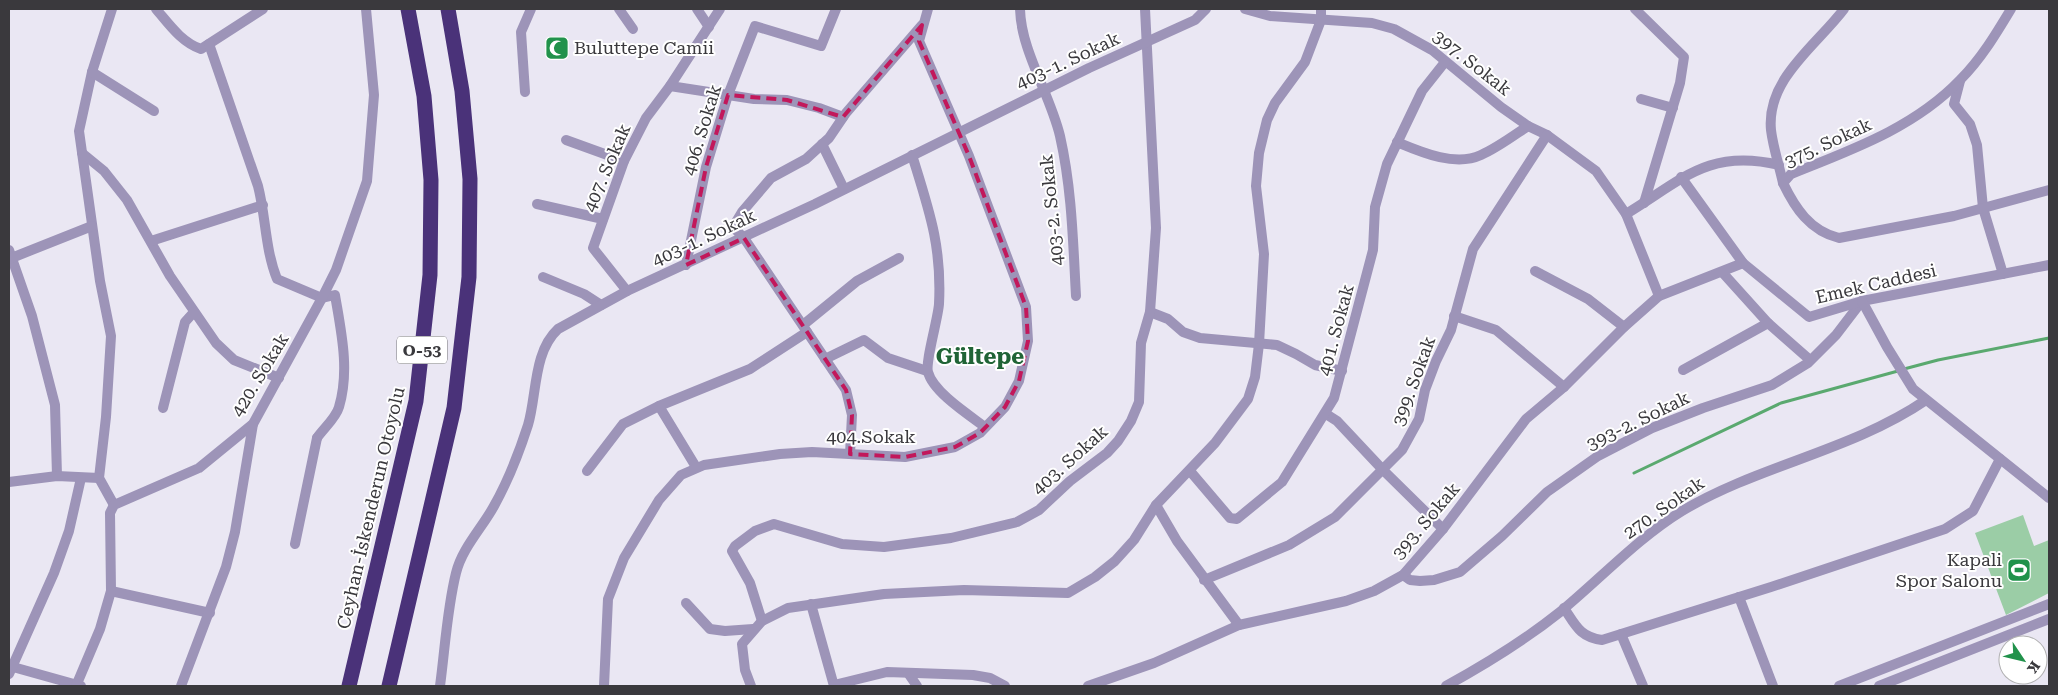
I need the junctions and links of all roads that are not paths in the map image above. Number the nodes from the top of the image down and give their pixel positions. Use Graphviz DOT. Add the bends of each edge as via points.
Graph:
graph roads {
  1 [pos="112,9"];
  2 [pos="156,9"];
  3 [pos="263,9"];
  4 [pos="366,9"];
  5 [pos="408,9"];
  6 [pos="448,9"];
  7 [pos="619,9"];
  8 [pos="697,9"];
  9 [pos="720,9"];
  10 [pos="836,9"];
  11 [pos="928,9"];
  12 [pos="1020,9"];
  13 [pos="1145,9"];
  14 [pos="1206,9"];
  15 [pos="1245,9"];
  16 [pos="1321,9"];
  17 [pos="1635,9"];
  18 [pos="1844,9"];
  19 [pos="2011,9"];
  20 [pos="529,10"];
  21 [pos="1321,20"];
  22 [pos="922,25"];
  23 [pos="709,26"];
  24 [pos="633,29"];
  25 [pos="1146,43"];
  26 [pos="209,44"];
  27 [pos="1444,62"];
  28 [pos="92,72"];
  29 [pos="1960,81"];
  30 [pos="670,86"];
  31 [pos="1046,90"];
  32 [pos="525,92"];
  33 [pos="728,95"];
  34 [pos="1641,99"];
  35 [pos="1673,108"];
  36 [pos="154,110"];
  37 [pos="843,117"];
  38 [pos="1528,126"];
  39 [pos="958,132"];
  40 [pos="1547,135"];
  41 [pos="566,140"];
  42 [pos="1397,142"];
  43 [pos="822,144"];
  44 [pos="82,153"];
  45 [pos="912,155"];
  46 [pos="624,160"];
  47 [pos="1779,164"];
  48 [pos="1681,177"];
  49 [pos="1783,182"];
  50 [pos="844,189"];
  51 [pos="2049,190"];
  52 [pos="1644,203"];
  53 [pos="537,204"];
  54 [pos="263,206"];
  55 [pos="1983,208"];
  56 [pos="1626,214"];
  57 [pos="603,218"];
  58 [pos="92,226"];
  59 [pos="744,238"];
  60 [pos="151,241"];
  61 [pos="10,256"];
  62 [pos="899,258"];
  63 [pos="1744,263"];
  64 [pos="686,265"];
  65 [pos="2049,265"];
  66 [pos="1536,271"];
  67 [pos="1722,272"];
  68 [pos="2003,274"];
  69 [pos="542,277"];
  70 [pos="627,291"];
  71 [pos="1076,296"];
  72 [pos="1659,296"];
  73 [pos="322,298"];
  74 [pos="1862,301"];
  75 [pos="601,305"];
  76 [pos="194,312"];
  77 [pos="1150,312"];
  78 [pos="1454,316"];
  79 [pos="1768,323"];
  80 [pos="1624,326"];
  81 [pos="805,329"];
  82 [pos="1259,344"];
  83 [pos="826,360"];
  84 [pos="1810,360"];
  85 [pos="1683,370"];
  86 [pos="927,371"];
  87 [pos="1342,371"];
  88 [pos="279,378"];
  89 [pos="1564,387"];
  90 [pos="1926,400"];
  91 [pos="660,406"];
  92 [pos="164,408"];
  93 [pos="1326,414"];
  94 [pos="254,424"];
  95 [pos="985,427"];
  96 [pos="850,454"];
  97 [pos="2000,459"];
  98 [pos="696,467"];
  99 [pos="588,470"];
  100 [pos="1383,470"];
  101 [pos="1190,471"];
  102 [pos="57,476"];
  103 [pos="82,478"];
  104 [pos="99,478"];
  105 [pos="9,482"];
  106 [pos="2049,498"];
  107 [pos="114,505"];
  108 [pos="1156,506"];
  109 [pos="1443,529"];
  110 [pos="295,544"];
  111 [pos="1403,575"];
  112 [pos="1204,580"];
  113 [pos="111,591"];
  114 [pos="1739,597"];
  115 [pos="686,603"];
  116 [pos="811,604"];
  117 [pos="2049,604"];
  118 [pos="1564,608"];
  119 [pos="210,613"];
  120 [pos="2049,619"];
  121 [pos="762,621"];
  122 [pos="1239,625"];
  123 [pos="753,629"];
  124 [pos="1621,634"];
  125 [pos="11,671"];
  126 [pos="908,673"];
  127 [pos="834,685"];
  128 [pos="78,686"];
  129 [pos="182,686"];
  130 [pos="349,686"];
  131 [pos="388,686"];
  132 [pos="440,686"];
  133 [pos="604,686"];
  134 [pos="750,686"];
  135 [pos="917,686"];
  136 [pos="1005,686"];
  137 [pos="1088,686"];
  138 [pos="1446,686"];
  139 [pos="1643,686"];
  140 [pos="1774,686"];
  141 [pos="1839,686"];
  142 [pos="1879,686"];
  1 -- 28 [label="street"];
  2 -- 26 [label="street" via="191,45 201,49"];
  3 -- 26 [label="street"];
  4 -- 73 [label="street, 420. Sokak" via="374,95 367,181 336,270"];
  5 -- 130 [label="highway, Ceyhan-İskenderun Otoyolu / O-53" via="424,96 431,180 430,275 416,401"];
  6 -- 131 [label="highway, O-53" via="462,91 470,179 469,277 454,408"];
  7 -- 24 [label="street"];
  8 -- 23 [label="street"];
  9 -- 23 [label="street, 407. Sokak"];
  10 -- 33 [label="street, 406. Sokak" via="821,46 755,26"];
  11 -- 22 [label="street, 404.Sokak"];
  12 -- 31 [label="street, 403-2. Sokak" via="1020,25"];
  13 -- 25 [label="street, 403. Sokak"];
  14 -- 25 [label="street, 403-1. Sokak" via="1195,20"];
  15 -- 21 [label="street, 397. Sokak" via="1270,16"];
  16 -- 21 [label="street"];
  17 -- 35 [label="street" via="1684,57"];
  18 -- 47 [label="street" via="1798,60 1774,95 1771,129"];
  19 -- 29 [label="street, 375. Sokak" via="1983,54"];
  20 -- 32 [label="street" via="521,32"];
  21 -- 27 [label="street, 397. Sokak" via="1394,29 1415,39"];
  21 -- 82 [label="street" via="1305,62 1267,120 1259,153 1256,186 1264,254"];
  22 -- 37 [label="street"];
  22 -- 39 [label="street, 404.Sokak" via="919,41"];
  23 -- 30 [label="street, 407. Sokak"];
  25 -- 31 [label="street, 403-1. Sokak"];
  25 -- 77 [label="street, 403. Sokak" via="1156,228"];
  26 -- 54 [label="street"];
  27 -- 38 [label="street, 397. Sokak"];
  27 -- 42 [label="street, 401. Sokak" via="1422,91"];
  28 -- 36 [label="street"];
  28 -- 44 [label="street" via="79,131"];
  29 -- 49 [label="street, 375. Sokak" via="1931,106 1876,140 1791,174"];
  29 -- 55 [label="street" via="1954,104 1970,124 1977,145"];
  30 -- 33 [label="street"];
  30 -- 46 [label="street, 407. Sokak" via="646,118"];
  31 -- 39 [label="street, 403-1. Sokak"];
  31 -- 71 [label="street, 403-2. Sokak" via="1060,134 1070,186"];
  33 -- 37 [label="street" via="787,100"];
  33 -- 64 [label="street, 406. Sokak" via="706,166"];
  34 -- 35 [label="street"];
  35 -- 52 [label="street"];
  37 -- 43 [label="street"];
  38 -- 40 [label="street, 397. Sokak"];
  38 -- 42 [label="street" via="1479,156 1465,159 1422,153"];
  39 -- 45 [label="street, 403-1. Sokak"];
  39 -- 95 [label="street, 404.Sokak" via="1006,249 1026,308 1028,341 1020,381 1005,407"];
  40 -- 56 [label="street, 397. Sokak" via="1596,171"];
  40 -- 78 [label="street, 399. Sokak" via="1473,249"];
  41 -- 46 [label="street"];
  42 -- 87 [label="street, 401. Sokak" via="1375,207 1373,250"];
  43 -- 50 [label="street"];
  43 -- 59 [label="street" via="806,159 771,178 758,192 733,227"];
  44 -- 58 [label="street"];
  44 -- 60 [label="street" via="104,171 127,200"];
  45 -- 50 [label="street, 403-1. Sokak"];
  45 -- 86 [label="street" via="935,228 939,255 939,306"];
  46 -- 57 [label="street, 407. Sokak"];
  47 -- 48 [label="street" via="1734,159"];
  47 -- 49 [label="street"];
  48 -- 52 [label="street"];
  48 -- 63 [label="street, Emek Caddesi"];
  49 -- 55 [label="street, 375. Sokak" via="1808,223 1827,236 1839,238"];
  50 -- 59 [label="street, 403-1. Sokak"];
  51 -- 55 [label="street, 375. Sokak"];
  52 -- 56 [label="street"];
  53 -- 57 [label="street"];
  54 -- 60 [label="street"];
  54 -- 73 [label="street" via="271,265 277,279"];
  55 -- 68 [label="street"];
  56 -- 72 [label="street, 397. Sokak"];
  57 -- 70 [label="street, 407. Sokak" via="593,248"];
  58 -- 61 [label="street"];
  58 -- 104 [label="street" via="111,336"];
  59 -- 64 [label="street, 403-1. Sokak"];
  59 -- 81 [label="street"];
  60 -- 76 [label="street"];
  61 -- 102 [label="street" via="32,316 55,404"];
  62 -- 81 [label="street" via="857,281"];
  63 -- 67 [label="street, 393. Sokak"];
  63 -- 74 [label="street, Emek Caddesi" via="1809,317"];
  64 -- 70 [label="street, 403-1. Sokak"];
  65 -- 68 [label="street, Emek Caddesi"];
  66 -- 80 [label="street" via="1588,299"];
  67 -- 72 [label="street, 393. Sokak"];
  67 -- 79 [label="street"];
  68 -- 74 [label="street, Emek Caddesi"];
  69 -- 75 [label="street" via="584,294"];
  70 -- 75 [label="street, 403-1. Sokak"];
  72 -- 80 [label="street, 393. Sokak"];
  73 -- 88 [label="street, 420. Sokak"];
  73 -- 110 [label="street" via="335,294 344,351 344,381 339,408 317,438"];
  74 -- 84 [label="street, 393-2. Sokak" via="1836,335"];
  74 -- 90 [label="street" via="1913,389"];
  75 -- 132 [label="street, 403-1. Sokak" via="550,336 542,355 528,424 512,470 456,572"];
  76 -- 88 [label="street" via="216,343 234,360"];
  76 -- 92 [label="street" via="186,322"];
  77 -- 82 [label="street" via="1168,319 1183,332 1200,338"];
  77 -- 121 [label="street, 403. Sokak" via="1141,343 1139,402 1131,421 1107,453 1039,510 1017,522 992,529 884,547 842,544 774,524 755,532 732,551 750,583"];
  78 -- 89 [label="street" via="1496,330"];
  78 -- 100 [label="street, 399. Sokak" via="1430,376 1411,437"];
  79 -- 84 [label="street"];
  79 -- 85 [label="street"];
  80 -- 89 [label="street, 393. Sokak"];
  81 -- 83 [label="street"];
  81 -- 91 [label="street" via="750,369"];
  82 -- 87 [label="street" via="1277,345 1315,366"];
  82 -- 101 [label="street" via="1255,377 1248,399"];
  83 -- 86 [label="street" via="864,340 888,358"];
  83 -- 96 [label="street" via="846,390 850,404"];
  84 -- 111 [label="street, 393-2. Sokak" via="1772,385 1652,428 1598,456 1547,492 1460,572 1420,581"];
  86 -- 95 [label="street" via="955,405"];
  87 -- 93 [label="street, 401. Sokak"];
  88 -- 94 [label="street, 420. Sokak"];
  89 -- 109 [label="street, 393. Sokak" via="1526,419"];
  90 -- 97 [label="street"];
  90 -- 118 [label="street, 270. Sokak" via="1900,418 1874,430 1719,490 1696,503 1655,531"];
  91 -- 98 [label="street"];
  91 -- 99 [label="street" via="623,424"];
  93 -- 100 [label="street" via="1337,421"];
  93 -- 101 [label="street, 401. Sokak" via="1282,482 1237,519 1230,518"];
  94 -- 107 [label="street, 420. Sokak" via="199,468"];
  94 -- 119 [label="street" via="235,532"];
  95 -- 96 [label="street, 404.Sokak" via="955,448 905,457"];
  96 -- 98 [label="street, 404.Sokak" via="780,454"];
  97 -- 106 [label="street"];
  97 -- 114 [label="street" via="1973,511 1945,529"];
  98 -- 133 [label="street, 404.Sokak" via="681,475 658,500 624,558 608,599"];
  100 -- 109 [label="street"];
  100 -- 112 [label="street, 399. Sokak" via="1335,518 1289,545"];
  101 -- 108 [label="street"];
  102 -- 103 [label="street"];
  102 -- 105 [label="street"];
  103 -- 104 [label="street"];
  103 -- 125 [label="street" via="57,565"];
  104 -- 107 [label="street"];
  107 -- 113 [label="street" via="110,513"];
  108 -- 112 [label="street"];
  108 -- 116 [label="street" via="1134,540 1115,561 1068,593 964,590 894,593"];
  109 -- 111 [label="street, 393. Sokak"];
  111 -- 122 [label="street, 393. Sokak" via="1374,591 1346,601"];
  112 -- 122 [label="street"];
  113 -- 119 [label="street"];
  113 -- 128 [label="street"];
  114 -- 124 [label="street"];
  114 -- 140 [label="street"];
  115 -- 123 [label="street" via="710,629"];
  116 -- 121 [label="street" via="788,608"];
  116 -- 127 [label="street"];
  117 -- 141 [label="street"];
  118 -- 124 [label="street" via="1580,631 1590,638 1602,640"];
  118 -- 138 [label="street, 270. Sokak" via="1492,660"];
  119 -- 129 [label="street"];
  120 -- 142 [label="street"];
  121 -- 123 [label="street"];
  122 -- 137 [label="street, 393. Sokak" via="1154,663"];
  123 -- 134 [label="street" via="742,644"];
  124 -- 139 [label="street"];
  125 -- 128 [label="street"];
  126 -- 127 [label="street" via="887,672"];
  126 -- 135 [label="street"];
  126 -- 136 [label="street" via="973,674"];
}
